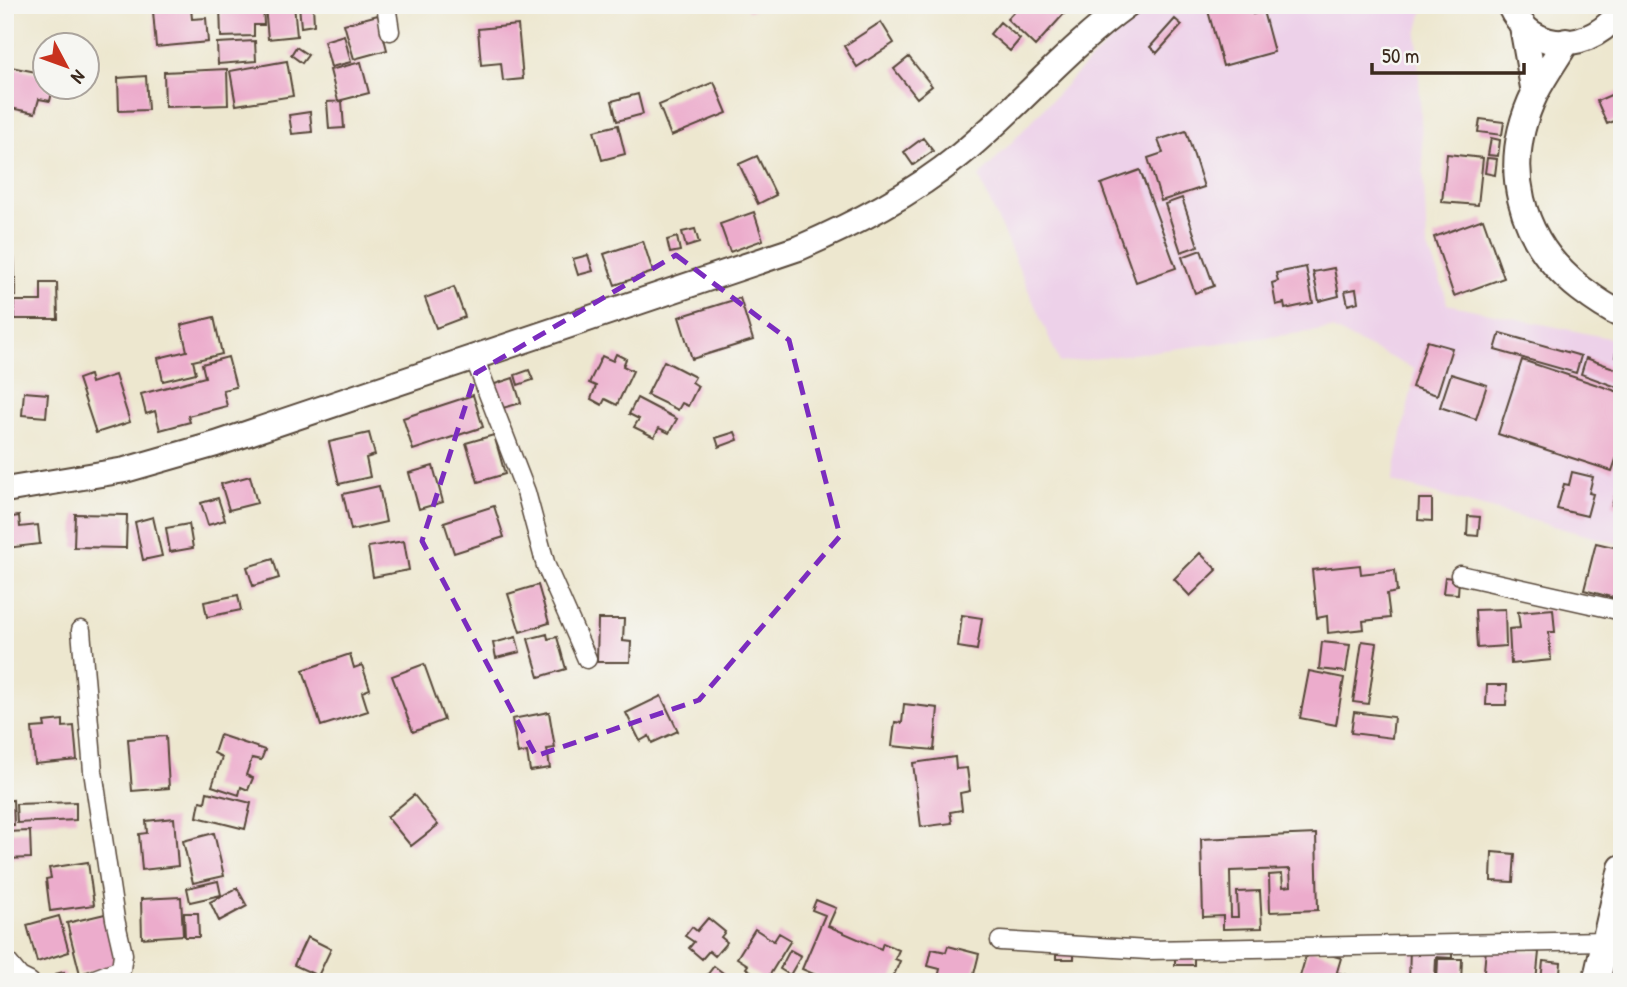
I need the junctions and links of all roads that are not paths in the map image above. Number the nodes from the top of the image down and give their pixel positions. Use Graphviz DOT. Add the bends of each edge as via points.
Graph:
graph roads {
  1 [pos="386,5"];
  2 [pos="1122,7"];
  3 [pos="1516,15"];
  4 [pos="1618,18"];
  5 [pos="390,31"];
  6 [pos="1566,42"];
  7 [pos="1535,93"];
  8 [pos="1622,315"];
  9 [pos="474,357"];
  10 [pos="5,490"];
  11 [pos="1460,575"];
  12 [pos="1622,611"];
  13 [pos="81,630"];
  14 [pos="587,660"];
  15 [pos="1622,868"];
  16 [pos="1000,941"];
  17 [pos="1605,941"];
  18 [pos="5,959"];
  19 [pos="30,982"];
  20 [pos="87,982"];
  21 [pos="1596,982"];
  1 -- 5 [label="street"];
  2 -- 9 [label="main road" via="961,155 885,206 799,248"];
  3 -- 6 [label="main road" via="1536,35"];
  3 -- 7 [label="main road"];
  4 -- 6 [label="main road" via="1591,37"];
  6 -- 7 [label="main road"];
  7 -- 8 [label="main road" via="1518,149 1519,192 1526,219 1538,244 1568,279"];
  9 -- 10 [label="main road" via="216,444 124,470"];
  9 -- 14 [label="street" via="526,492 545,566"];
  11 -- 12 [label="street"];
  13 -- 20 [label="street" via="93,771 123,954 121,969"];
  15 -- 17 [label="main road"];
  16 -- 17 [label="street" via="1148,950"];
  17 -- 21 [label="main road"];
  18 -- 19 [label="street"];
}
